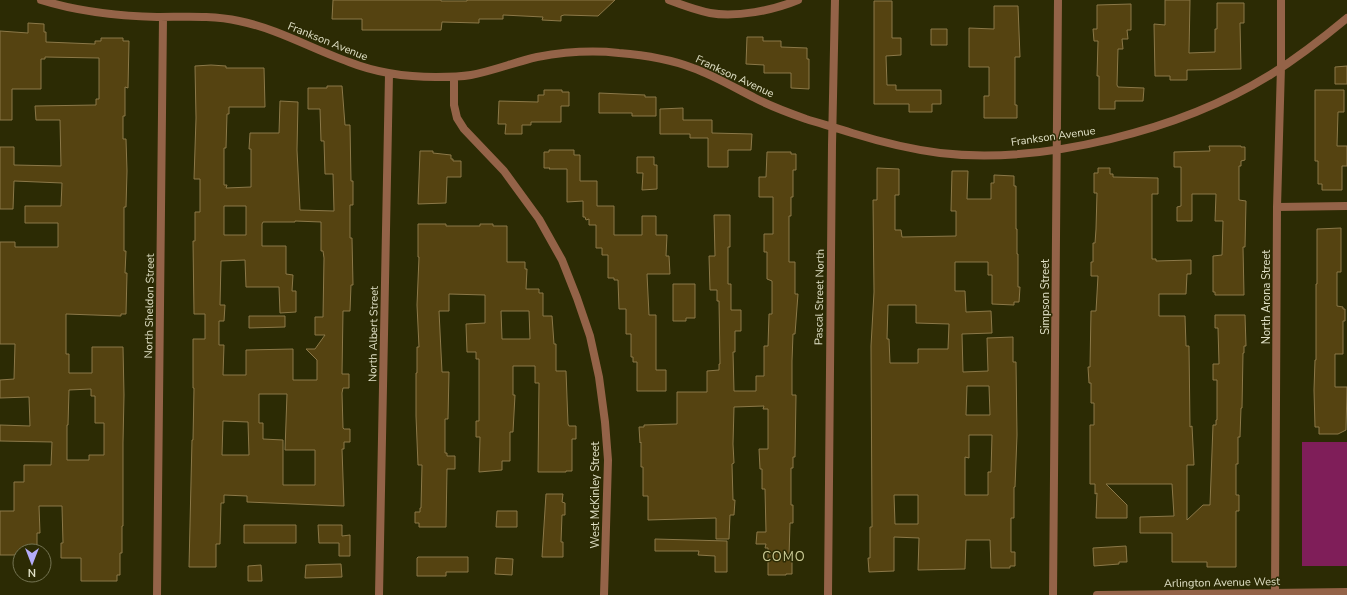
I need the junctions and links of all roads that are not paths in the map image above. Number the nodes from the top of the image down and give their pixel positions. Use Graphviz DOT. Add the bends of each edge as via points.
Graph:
graph roads {
  1 [pos="42,0"];
  2 [pos="668,0"];
  3 [pos="798,0"];
  4 [pos="835,0"];
  5 [pos="1058,0"];
  6 [pos="1282,0"];
  7 [pos="163,17"];
  8 [pos="1347,18"];
  9 [pos="1281,67"];
  10 [pos="389,74"];
  11 [pos="454,77"];
  12 [pos="833,128"];
  13 [pos="1057,149"];
  14 [pos="1347,206"];
  15 [pos="1277,207"];
  16 [pos="1347,592"];
  17 [pos="1275,594"];
  18 [pos="157,595"];
  19 [pos="379,595"];
  20 [pos="604,595"];
  21 [pos="828,595"];
  22 [pos="1053,595"];
  23 [pos="1097,595"];
  1 -- 7 [label="street, Frankson Avenue" via="89,12"];
  2 -- 3 [label="street" via="699,11 722,14 758,12"];
  4 -- 12 [label="street, Pascal Street North"];
  5 -- 13 [label="street, Simpson Street"];
  6 -- 9 [label="street, North Arona Street"];
  7 -- 10 [label="street, Frankson Avenue" via="208,17 238,21 277,32 349,63"];
  7 -- 18 [label="street, North Sheldon Street"];
  8 -- 9 [label="street, Frankson Avenue"];
  9 -- 13 [label="street, Frankson Avenue" via="1269,76 1213,104 1171,122 1121,136"];
  9 -- 15 [label="street, North Arona Street"];
  10 -- 11 [label="street, Frankson Avenue"];
  10 -- 19 [label="street, North Albert Street"];
  11 -- 12 [label="street, Frankson Avenue" via="558,54 637,54 690,67 772,106"];
  11 -- 20 [label="street, West McKinley Street" via="454,105 457,118 464,129 504,171 539,219 562,260 590,336 599,377 608,460"];
  12 -- 13 [label="street, Frankson Avenue" via="889,144 943,153 1009,154"];
  12 -- 21 [label="street, Pascal Street North"];
  13 -- 22 [label="street, Simpson Street"];
  14 -- 15 [label="street"];
  15 -- 17 [label="street, North Arona Street"];
  16 -- 17 [label="street, Arlington Avenue West"];
  17 -- 23 [label="street, Arlington Avenue West"];
}
